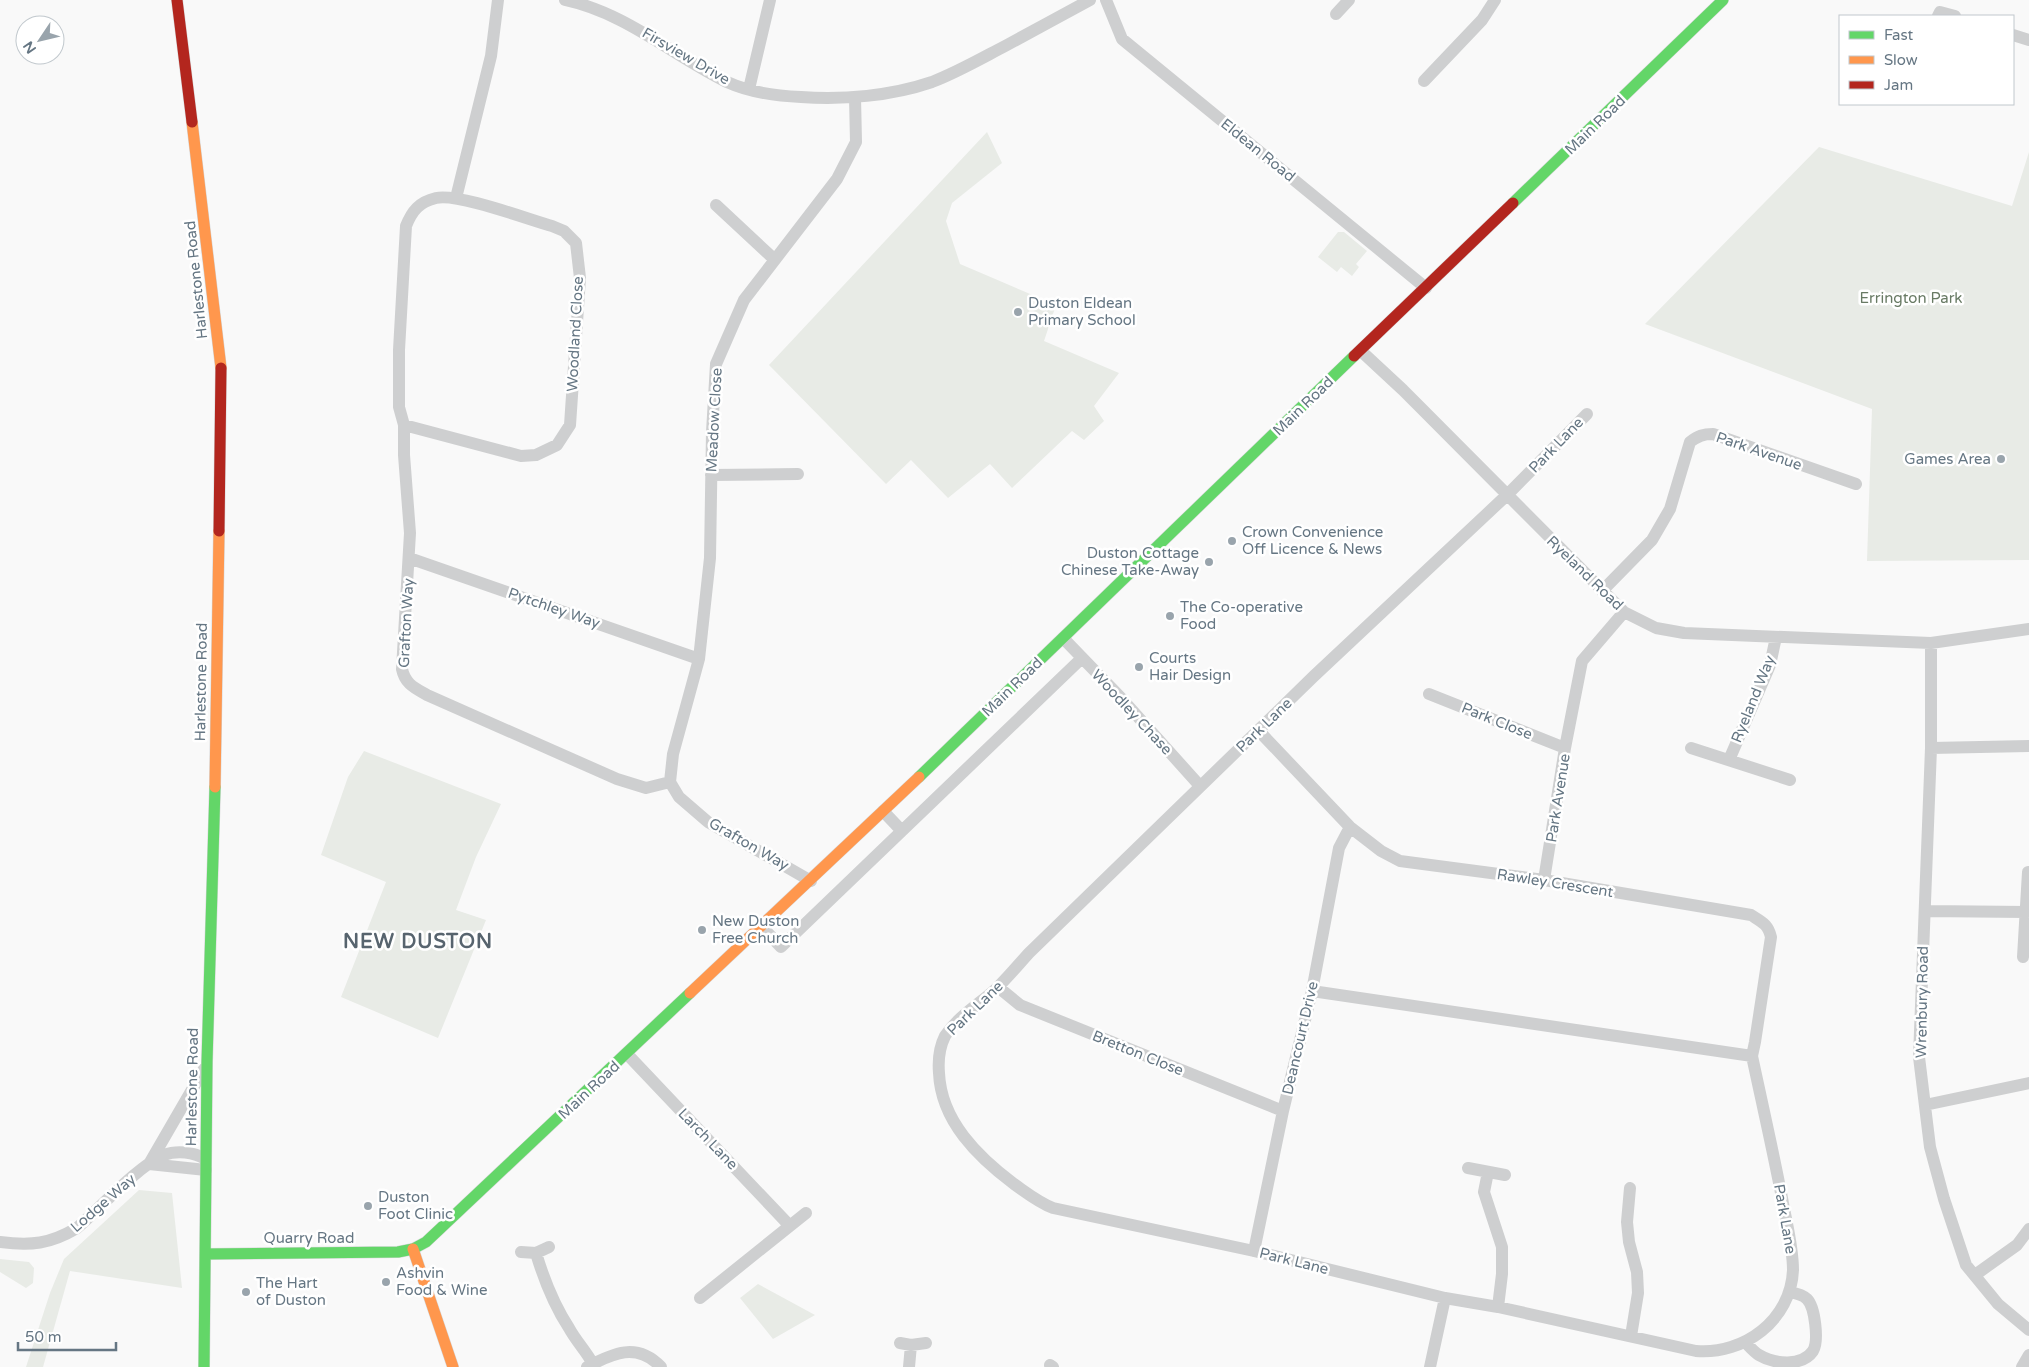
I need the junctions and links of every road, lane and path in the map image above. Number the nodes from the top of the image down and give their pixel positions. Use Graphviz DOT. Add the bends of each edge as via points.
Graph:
graph roads {
  1 [pos="177,0"];
  2 [pos="498,0"];
  3 [pos="565,0"];
  4 [pos="770,0"];
  5 [pos="1090,0"];
  6 [pos="1106,0"];
  7 [pos="1349,0"];
  8 [pos="1495,0"];
  9 [pos="1723,0"];
  10 [pos="588,2"];
  11 [pos="1336,14"];
  12 [pos="1938,15"];
  13 [pos="1951,15"];
  14 [pos="2014,35"];
  15 [pos="2029,40"];
  16 [pos="1424,81"];
  17 [pos="749,89"];
  18 [pos="855,97"];
  19 [pos="456,198"];
  20 [pos="716,206"];
  21 [pos="775,260"];
  22 [pos="1426,288"];
  23 [pos="1361,351"];
  24 [pos="1587,414"];
  25 [pos="404,425"];
  26 [pos="798,474"];
  27 [pos="711,475"];
  28 [pos="1856,484"];
  29 [pos="1507,496"];
  30 [pos="409,558"];
  31 [pos="1602,591"];
  32 [pos="1624,612"];
  33 [pos="2029,629"];
  34 [pos="1776,637"];
  35 [pos="1063,638"];
  36 [pos="1931,643"];
  37 [pos="1082,658"];
  38 [pos="700,659"];
  39 [pos="1429,694"];
  40 [pos="1258,730"];
  41 [pos="2029,746"];
  42 [pos="1565,748"];
  43 [pos="1691,748"];
  44 [pos="1931,748"];
  45 [pos="1729,760"];
  46 [pos="1790,780"];
  47 [pos="670,782"];
  48 [pos="1200,786"];
  49 [pos="883,811"];
  50 [pos="1350,827"];
  51 [pos="901,830"];
  52 [pos="2028,872"];
  53 [pos="1544,880"];
  54 [pos="811,881"];
  55 [pos="1925,911"];
  56 [pos="2026,912"];
  57 [pos="762,927"];
  58 [pos="2023,957"];
  59 [pos="998,987"];
  60 [pos="1312,991"];
  61 [pos="626,1054"];
  62 [pos="1752,1056"];
  63 [pos="207,1062"];
  64 [pos="2029,1083"];
  65 [pos="1925,1105"];
  66 [pos="1283,1111"];
  67 [pos="1772,1146"];
  68 [pos="149,1164"];
  69 [pos="206,1164"];
  70 [pos="1468,1168"];
  71 [pos="1488,1172"];
  72 [pos="1505,1175"];
  73 [pos="1630,1188"];
  74 [pos="806,1213"];
  75 [pos="789,1225"];
  76 [pos="2029,1229"];
  77 [pos="0,1242"];
  78 [pos="549,1247"];
  79 [pos="413,1250"];
  80 [pos="1254,1251"];
  81 [pos="521,1252"];
  82 [pos="536,1253"];
  83 [pos="206,1254"];
  84 [pos="1975,1275"];
  85 [pos="1789,1292"];
  86 [pos="700,1298"];
  87 [pos="1445,1298"];
  88 [pos="1498,1307"];
  89 [pos="2029,1330"];
  90 [pos="1631,1336"];
  91 [pos="1746,1342"];
  92 [pos="926,1343"];
  93 [pos="2029,1355"];
  94 [pos="590,1365"];
  95 [pos="204,1367"];
  96 [pos="453,1367"];
  97 [pos="661,1367"];
  98 [pos="909,1367"];
  99 [pos="1430,1367"];
  100 [pos="2022,1367"];
  1 -- 63 [label="street, Harlestone Road" via="222,379"];
  2 -- 19 [label="street" via="491,56"];
  3 -- 10 [label="street, Firsview Drive"];
  4 -- 17 [label="street"];
  5 -- 18 [label="street, Firsview Drive" via="969,66 931,82"];
  6 -- 22 [label="street, Eldean Road" via="1122,38"];
  7 -- 11 [label="street"];
  8 -- 16 [label="street" via="1482,20"];
  9 -- 22 [label="street, Main Road"];
  10 -- 17 [label="street, Firsview Drive" via="632,24 727,82"];
  12 -- 13 [label="street" via="1940,12"];
  14 -- 15 [label="street"];
  17 -- 18 [label="street, Firsview Drive" via="783,96"];
  18 -- 21 [label="street, Meadow Close" via="856,142 837,179"];
  19 -- 25 [label="street, Grafton Way" via="436,198 423,203 412,212 406,226 399,350 399,407"];
  19 -- 25 [label="street, Woodland Close" via="552,226 576,243 580,278 570,425 557,445 536,455 521,456"];
  20 -- 21 [label="street"];
  21 -- 27 [label="street, Meadow Close" via="744,300 716,364"];
  22 -- 23 [label="street, Main Road"];
  23 -- 29 [label="street, Ryeland Road"];
  23 -- 35 [label="street, Main Road"];
  24 -- 29 [label="street, Park Lane"];
  25 -- 30 [label="street, Grafton Way"];
  26 -- 27 [label="street"];
  27 -- 38 [label="street, Meadow Close" via="710,558"];
  28 -- 31 [label="street, Park Avenue" via="1713,434 1696,437 1690,442 1670,509 1652,540"];
  29 -- 31 [label="street, Ryeland Road"];
  29 -- 40 [label="street, Park Lane"];
  30 -- 38 [label="street, Pytchley Way"];
  30 -- 47 [label="street, Grafton Way" via="402,669 404,679 413,688 617,779 646,788"];
  31 -- 32 [label="street, Ryeland Road"];
  32 -- 34 [label="street, Ryeland Road" via="1656,628 1684,633"];
  32 -- 42 [label="street, Park Avenue" via="1582,662"];
  33 -- 36 [label="street, Ryeland Road"];
  34 -- 36 [label="street, Ryeland Road"];
  34 -- 45 [label="street, Ryeland Way" via="1770,665"];
  35 -- 37 [label="street, Woodley Chase"];
  35 -- 49 [label="street, Main Road"];
  36 -- 44 [label="street, Wrenbury Road"];
  37 -- 48 [label="street, Woodley Chase"];
  37 -- 51 [label="street, Main Road"];
  38 -- 47 [label="street, Meadow Close" via="673,754"];
  39 -- 42 [label="street, Park Close"];
  40 -- 48 [label="street, Park Lane"];
  40 -- 50 [label="street, Rawley Crescent"];
  41 -- 44 [label="street"];
  42 -- 53 [label="street, Park Avenue"];
  43 -- 45 [label="street, Ryeland Way"];
  44 -- 55 [label="street, Wrenbury Road"];
  45 -- 46 [label="street, Ryeland Way"];
  47 -- 54 [label="street, Grafton Way" via="679,797 708,822"];
  48 -- 59 [label="street, Park Lane"];
  49 -- 51 [label="street"];
  49 -- 54 [label="street, Main Road"];
  50 -- 53 [label="street, Rawley Crescent" via="1381,852 1400,861"];
  50 -- 60 [label="street, Deancourt Drive" via="1339,848"];
  51 -- 57 [label="street, Main Road" via="781,947"];
  52 -- 56 [label="street"];
  53 -- 62 [label="street, Rawley Crescent" via="1751,916 1765,923 1770,937"];
  54 -- 57 [label="street, Main Road"];
  55 -- 56 [label="street"];
  55 -- 65 [label="street, Wrenbury Road" via="1919,1057"];
  56 -- 58 [label="street"];
  57 -- 61 [label="street, Main Road"];
  59 -- 66 [label="street, Bretton Close" via="1020,1004"];
  59 -- 80 [label="street, Park Lane" via="946,1035 938,1063 939,1081 950,1116 973,1148 1008,1179 1040,1203 1053,1208"];
  60 -- 62 [label="street"];
  60 -- 66 [label="street, Deancourt Drive"];
  61 -- 75 [label="street, Larch Lane"];
  61 -- 79 [label="street, Main Road" via="443,1228"];
  62 -- 67 [label="street, Rawley Crescent"];
  63 -- 68 [label="street"];
  63 -- 69 [label="street, Harlestone Road"];
  64 -- 65 [label="street"];
  65 -- 84 [label="street, Wrenbury Road" via="1930,1147 1944,1199 1966,1265"];
  66 -- 80 [label="street, Deancourt Drive"];
  67 -- 85 [label="street, Park Lane" via="1791,1244 1793,1270"];
  68 -- 69 [label="street" via="164,1155 186,1153 197,1154"];
  68 -- 77 [label="street, Lodge Way" via="77,1228 63,1236 31,1244"];
  69 -- 83 [label="street, Harlestone Road"];
  70 -- 71 [label="street"];
  71 -- 72 [label="street"];
  71 -- 88 [label="street" via="1484,1192 1502,1247"];
  73 -- 90 [label="street" via="1627,1222 1638,1293"];
  74 -- 75 [label="street"];
  75 -- 86 [label="street"];
  76 -- 84 [label="street" via="2017,1245"];
  78 -- 82 [label="street"];
  79 -- 83 [label="street, Quarry Road" via="339,1254"];
  79 -- 96 [label="street"];
  80 -- 87 [label="street, Park Lane"];
  81 -- 82 [label="street"];
  82 -- 94 [label="street" via="553,1301 583,1346"];
  83 -- 95 [label="street, Harlestone Road"];
  84 -- 89 [label="street, Wrenbury Road" via="1998,1304"];
  85 -- 91 [label="street, Park Lane" via="1778,1315 1766,1329"];
  85 -- 91 [label="street" via="1806,1297 1810,1302 1816,1340 1813,1350 1805,1358 1784,1363 1760,1356"];
  87 -- 88 [label="street, Park Lane"];
  87 -- 99 [label="street"];
  88 -- 90 [label="street, Park Lane"];
  90 -- 91 [label="street, Park Lane" via="1713,1352"];
  92 -- 98 [label="street" via="906,1344"];
  93 -- 100 [label="street"];
  94 -- 97 [label="street" via="622,1352 654,1359"];
}
